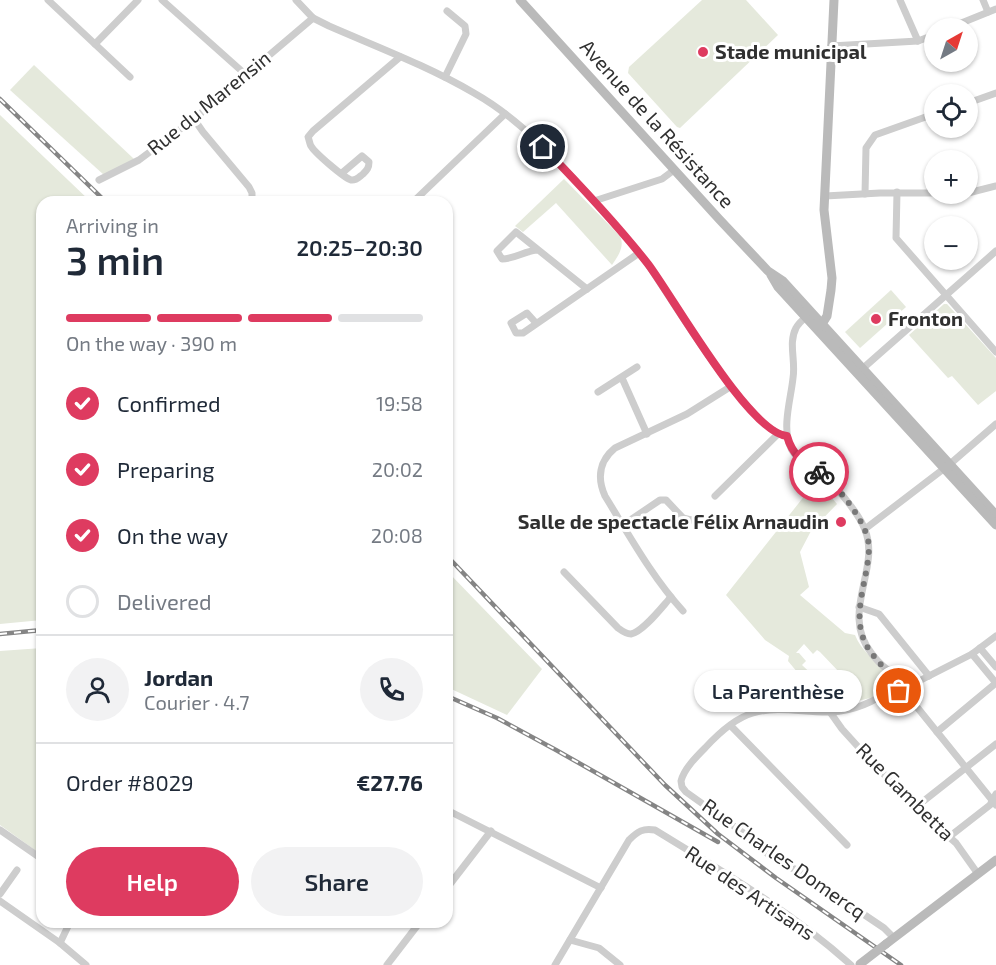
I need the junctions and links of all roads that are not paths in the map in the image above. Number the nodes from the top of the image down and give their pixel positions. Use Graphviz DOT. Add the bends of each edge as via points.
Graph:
graph roads {
  1 [pos="48,0"];
  2 [pos="138,0"];
  3 [pos="162,0"];
  4 [pos="296,0"];
  5 [pos="520,0"];
  6 [pos="834,0"];
  7 [pos="900,0"];
  8 [pos="982,0"];
  9 [pos="996,9"];
  10 [pos="447,11"];
  11 [pos="988,12"];
  12 [pos="313,18"];
  13 [pos="973,18"];
  14 [pos="924,39"];
  15 [pos="918,41"];
  16 [pos="95,44"];
  17 [pos="831,46"];
  18 [pos="400,57"];
  19 [pos="244,74"];
  20 [pos="130,76"];
  21 [pos="445,77"];
  22 [pos="996,93"];
  23 [pos="978,99"];
  24 [pos="505,114"];
  25 [pos="924,118"];
  26 [pos="194,119"];
  27 [pos="674,170"];
  28 [pos="342,173"];
  29 [pos="99,180"];
  30 [pos="996,186"];
  31 [pos="978,190"];
  32 [pos="897,192"];
  33 [pos="924,193"];
  34 [pos="865,194"];
  35 [pos="252,196"];
  36 [pos="419,196"];
  37 [pos="825,196"];
  38 [pos="594,201"];
  39 [pos="537,250"];
  40 [pos="996,251"];
  41 [pos="639,253"];
  42 [pos="586,289"];
  43 [pos="945,295"];
  44 [pos="808,315"];
  45 [pos="536,323"];
  46 [pos="820,327"];
  47 [pos="996,352"];
  48 [pos="637,368"];
  49 [pos="859,371"];
  50 [pos="622,378"];
  51 [pos="730,387"];
  52 [pos="598,392"];
  53 [pos="996,424"];
  54 [pos="647,434"];
  55 [pos="778,434"];
  56 [pos="787,436"];
  57 [pos="947,467"];
  58 [pos="715,496"];
  59 [pos="996,515"];
  60 [pos="691,520"];
  61 [pos="623,525"];
  62 [pos="996,525"];
  63 [pos="865,530"];
  64 [pos="564,572"];
  65 [pos="671,597"];
  66 [pos="859,608"];
  67 [pos="683,611"];
  68 [pos="996,636"];
  69 [pos="980,648"];
  70 [pos="972,654"];
  71 [pos="996,667"];
  72 [pos="897,675"];
  73 [pos="928,676"];
  74 [pos="910,682"];
  75 [pos="996,683"];
  76 [pos="894,687"];
  77 [pos="904,691"];
  78 [pos="830,712"];
  79 [pos="731,726"];
  80 [pos="937,732"];
  81 [pos="996,744"];
  82 [pos="966,767"];
  83 [pos="995,800"];
  84 [pos="916,807"];
  85 [pos="453,813"];
  86 [pos="0,830"];
  87 [pos="491,831"];
  88 [pos="949,837"];
  89 [pos="847,845"];
  90 [pos="36,856"];
  91 [pos="996,860"];
  92 [pos="17,870"];
  93 [pos="978,874"];
  94 [pos="453,880"];
  95 [pos="601,888"];
  96 [pos="0,894"];
  97 [pos="0,901"];
  98 [pos="36,926"];
  99 [pos="40,928"];
  100 [pos="67,928"];
  101 [pos="415,928"];
  102 [pos="570,940"];
  103 [pos="890,941"];
  104 [pos="60,942"];
  105 [pos="86,965"];
  106 [pos="387,965"];
  107 [pos="555,965"];
  108 [pos="620,965"];
  109 [pos="851,965"];
  110 [pos="859,965"];
  1 -- 16 [label="street"];
  2 -- 16 [label="street"];
  3 -- 19 [label="street"];
  4 -- 12 [label="street"];
  5 -- 27 [label="main road, Avenue de la Résistance"];
  6 -- 17 [label="main road"];
  7 -- 15 [label="street"];
  8 -- 11 [label="street"];
  9 -- 11 [label="street"];
  10 -- 21 [label="street" via="465,26 466,34"];
  11 -- 13 [label="street"];
  12 -- 18 [label="street"];
  12 -- 19 [label="street, Rue du Marensin"];
  14 -- 15 [label="street"];
  15 -- 17 [label="street"];
  16 -- 20 [label="street"];
  17 -- 37 [label="main road"];
  18 -- 21 [label="street"];
  18 -- 28 [label="street" via="308,137 310,146"];
  19 -- 26 [label="street, Rue du Marensin"];
  21 -- 24 [label="street"];
  22 -- 23 [label="street"];
  24 -- 36 [label="street"];
  24 -- 38 [label="street" via="531,135"];
  25 -- 34 [label="street" via="875,135 869,141"];
  26 -- 29 [label="street, Rue du Marensin" via="139,160"];
  26 -- 35 [label="street" via="249,187"];
  27 -- 38 [label="street" via="662,179"];
  27 -- 44 [label="main road, Avenue de la Résistance" via="768,271 778,287"];
  30 -- 31 [label="street"];
  32 -- 33 [label="street"];
  32 -- 34 [label="street"];
  32 -- 43 [label="street" via="896,238"];
  34 -- 37 [label="street"];
  37 -- 46 [label="main road" via="832,278 829,309"];
  38 -- 41 [label="street"];
  39 -- 39 [label="street" via="516,232 497,251 506,260 527,250"];
  39 -- 42 [label="street"];
  40 -- 43 [label="street"];
  41 -- 42 [label="street"];
  41 -- 51 [label="street"];
  42 -- 45 [label="street"];
  43 -- 47 [label="street"];
  43 -- 49 [label="street"];
  44 -- 46 [label="main road, Avenue de la Résistance"];
  44 -- 56 [label="street" via="797,326 792,343 794,373"];
  46 -- 49 [label="main road, Avenue de la Résistance"];
  48 -- 50 [label="street"];
  49 -- 57 [label="main road, Avenue de la Résistance"];
  50 -- 52 [label="street"];
  50 -- 54 [label="street"];
  51 -- 54 [label="street"];
  51 -- 55 [label="street"];
  53 -- 57 [label="street"];
  54 -- 61 [label="street" via="615,448 607,454 601,468 604,496"];
  55 -- 56 [label="street"];
  55 -- 58 [label="street"];
  56 -- 63 [label="street" via="796,456 831,483"];
  57 -- 59 [label="main road, Avenue de la Résistance"];
  57 -- 62 [label="main road, Avenue de la Résistance"];
  57 -- 63 [label="street"];
  60 -- 61 [label="street" via="683,518 666,500 660,500"];
  61 -- 65 [label="street"];
  63 -- 66 [label="street" via="869,548"];
  64 -- 65 [label="street" via="627,634 641,629"];
  65 -- 67 [label="street"];
  66 -- 72 [label="street" via="859,626 866,647 885,669"];
  66 -- 73 [label="street" via="874,611 886,620"];
  68 -- 69 [label="street"];
  69 -- 70 [label="street"];
  69 -- 71 [label="street"];
  70 -- 73 [label="street"];
  70 -- 75 [label="street"];
  72 -- 74 [label="street" via="905,675"];
  72 -- 76 [label="street"];
  73 -- 74 [label="street"];
  74 -- 77 [label="street"];
  75 -- 80 [label="street"];
  76 -- 77 [label="street"];
  76 -- 78 [label="street" via="871,702"];
  77 -- 80 [label="street"];
  78 -- 79 [label="street" via="772,710 748,715"];
  78 -- 84 [label="street, Rue Gambetta"];
  79 -- 89 [label="street"];
  79 -- 103 [label="street, Rue Charles Domercq" via="708,745 682,776 682,787 760,848 884,928"];
  80 -- 82 [label="street"];
  81 -- 82 [label="street"];
  82 -- 83 [label="street"];
  82 -- 84 [label="street"];
  83 -- 88 [label="street"];
  84 -- 88 [label="street, Rue Gambetta"];
  85 -- 87 [label="street"];
  86 -- 90 [label="street"];
  87 -- 94 [label="street"];
  87 -- 95 [label="street"];
  88 -- 93 [label="street, Rue Gambetta"];
  91 -- 93 [label="main road"];
  92 -- 96 [label="street"];
  93 -- 103 [label="main road"];
  95 -- 102 [label="street"];
  95 -- 109 [label="street, Rue des Artisans" via="629,840 639,831 655,830 736,880"];
  97 -- 98 [label="street"];
  99 -- 104 [label="street"];
  100 -- 104 [label="street"];
  101 -- 106 [label="street"];
  102 -- 107 [label="street"];
  102 -- 108 [label="street" via="599,948"];
  103 -- 110 [label="main road, bridge"];
  104 -- 105 [label="street"];
}
